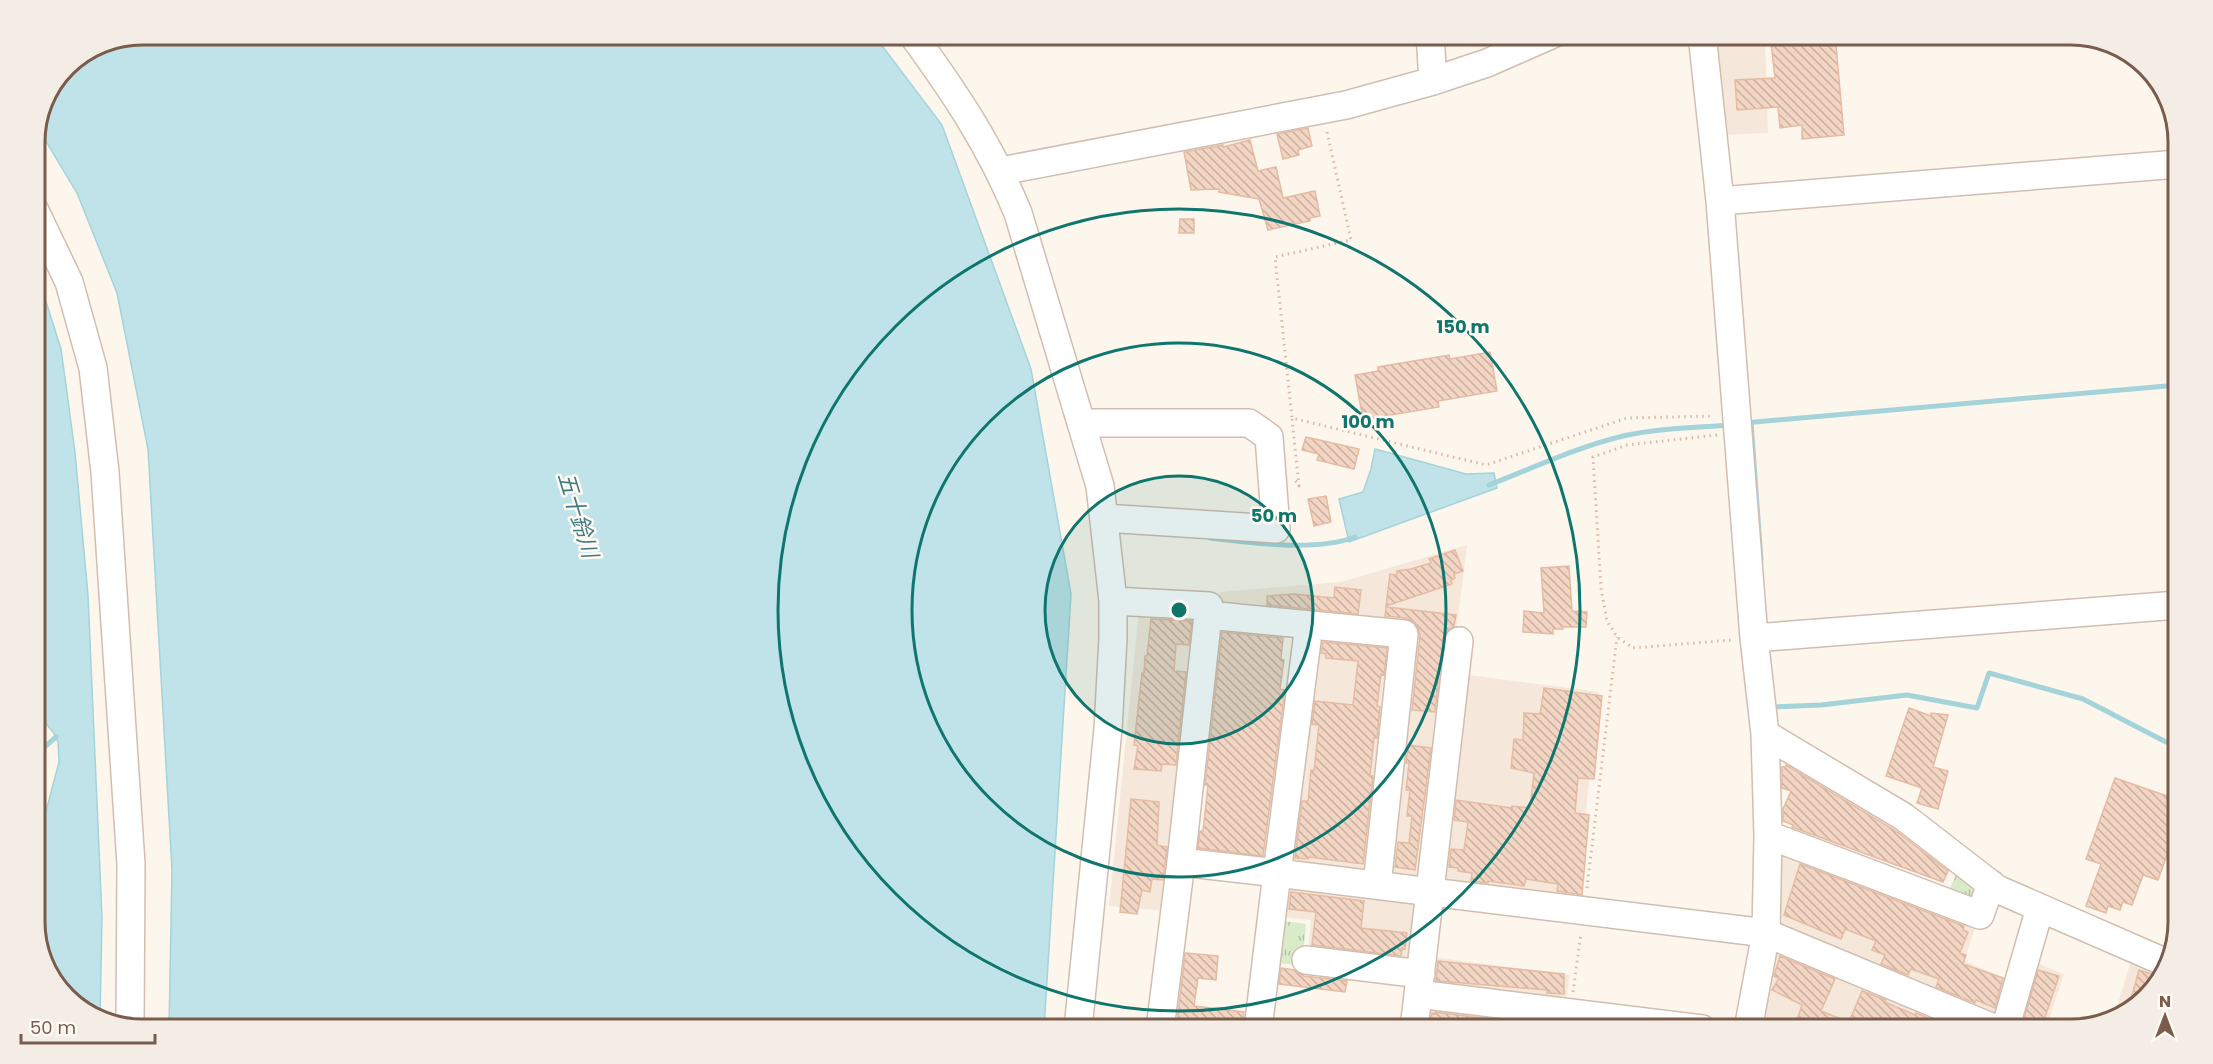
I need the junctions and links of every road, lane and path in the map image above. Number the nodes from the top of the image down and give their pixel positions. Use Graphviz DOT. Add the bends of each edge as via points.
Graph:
graph roads {
  1 [pos="920,45"];
  2 [pos="1431,45"];
  3 [pos="1528,45"];
  4 [pos="1703,45"];
  5 [pos="1433,81"];
  6 [pos="1322,110"];
  7 [pos="2168,165"];
  8 [pos="1001,171"];
  9 [pos="1720,201"];
  10 [pos="45,232"];
  11 [pos="1081,423"];
  12 [pos="1738,427"];
  13 [pos="1104,518"];
  14 [pos="1113,601"];
  15 [pos="2168,606"];
  16 [pos="1208,615"];
  17 [pos="1309,625"];
  18 [pos="1617,637"];
  19 [pos="1765,637"];
  20 [pos="1460,641"];
  21 [pos="1765,734"];
  22 [pos="1768,835"];
  23 [pos="1181,862"];
  24 [pos="1277,873"];
  25 [pos="1991,884"];
  26 [pos="1377,885"];
  27 [pos="1431,892"];
  28 [pos="2040,908"];
  29 [pos="1584,911"];
  30 [pos="1766,933"];
  31 [pos="1306,960"];
  32 [pos="2160,960"];
  33 [pos="1419,984"];
  34 [pos="1570,1011"];
  35 [pos="130,1018"];
  36 [pos="1527,1018"];
  37 [pos="1079,1019"];
  38 [pos="1161,1019"];
  39 [pos="1259,1019"];
  40 [pos="1415,1019"];
  41 [pos="1629,1019"];
  42 [pos="1750,1019"];
  43 [pos="1972,1019"];
  44 [pos="2008,1019"];
  1 -- 8 [label="street" via="976,126"];
  2 -- 5 [label="street"];
  3 -- 5 [label="street"];
  4 -- 9 [label="street"];
  5 -- 6 [label="street"];
  6 -- 8 [label="street"];
  6 -- 12 [label="path" via="1351,240 1275,257 1292,418 1486,465 1627,418"];
  7 -- 9 [label="street"];
  8 -- 11 [label="street" via="1018,213"];
  9 -- 12 [label="street"];
  10 -- 35 [label="street" via="69,282 93,368 105,472 131,864"];
  11 -- 13 [label="street" via="1100,486"];
  11 -- 13 [label="street" via="1249,423 1269,438 1276,529"];
  12 -- 18 [label="path" via="1627,445 1593,457 1601,588 1607,621"];
  12 -- 19 [label="street"];
  13 -- 14 [label="street"];
  14 -- 16 [label="street" via="1209,606"];
  14 -- 37 [label="street" via="1108,729"];
  15 -- 19 [label="street"];
  16 -- 17 [label="street"];
  16 -- 23 [label="street"];
  17 -- 24 [label="street"];
  17 -- 26 [label="street" via="1404,634"];
  18 -- 19 [label="path" via="1633,648"];
  18 -- 29 [label="path"];
  19 -- 21 [label="street"];
  20 -- 27 [label="street"];
  21 -- 22 [label="street"];
  21 -- 25 [label="street" via="1905,817"];
  22 -- 25 [label="street" via="1980,915"];
  22 -- 30 [label="street"];
  23 -- 24 [label="street"];
  23 -- 38 [label="street"];
  24 -- 26 [label="street"];
  24 -- 39 [label="street"];
  25 -- 28 [label="street"];
  26 -- 27 [label="street"];
  27 -- 29 [label="street"];
  27 -- 33 [label="street"];
  28 -- 32 [label="street"];
  28 -- 44 [label="street"];
  29 -- 30 [label="street"];
  29 -- 34 [label="path"];
  30 -- 42 [label="street"];
  30 -- 43 [label="street"];
  31 -- 33 [label="street"];
  33 -- 36 [label="street"];
  33 -- 40 [label="street"];
  34 -- 36 [label="street"];
  34 -- 41 [label="street"];
}
